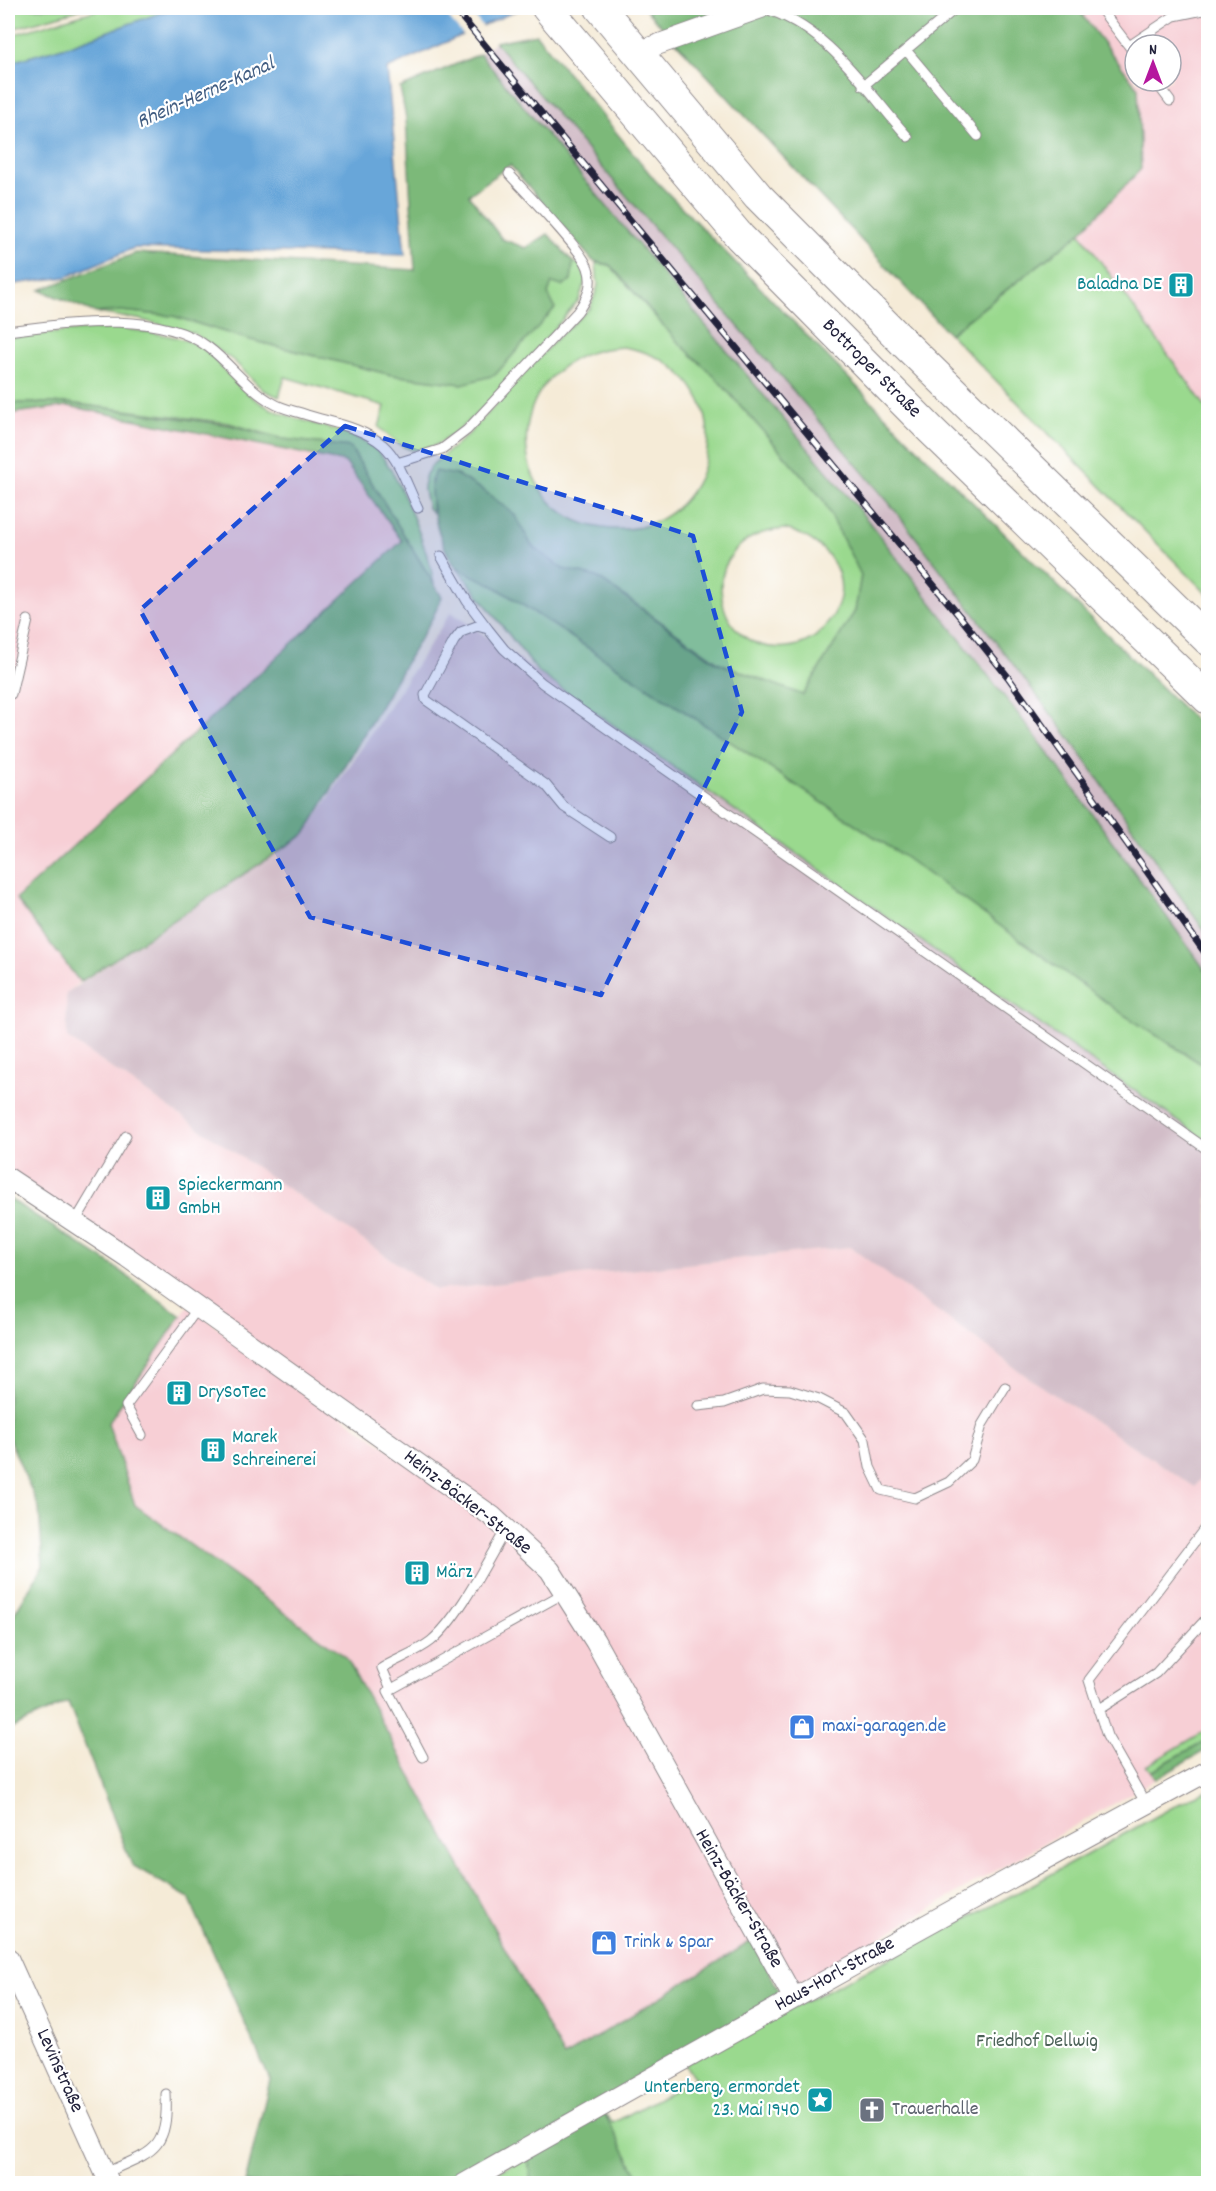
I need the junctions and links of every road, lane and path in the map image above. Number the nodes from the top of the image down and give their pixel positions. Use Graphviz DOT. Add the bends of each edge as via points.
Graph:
graph roads {
  1 [pos="600,8"];
  2 [pos="761,8"];
  3 [pos="956,8"];
  4 [pos="1100,8"];
  5 [pos="1209,9"];
  6 [pos="551,13"];
  7 [pos="1153,33"];
  8 [pos="1123,38"];
  9 [pos="906,50"];
  10 [pos="637,52"];
  11 [pos="863,86"];
  12 [pos="1164,93"];
  13 [pos="1170,101"];
  14 [pos="978,136"];
  15 [pos="908,137"];
  16 [pos="509,174"];
  17 [pos="8,331"];
  18 [pos="397,463"];
  19 [pos="418,508"];
  20 [pos="441,556"];
  21 [pos="28,620"];
  22 [pos="488,629"];
  23 [pos="1209,640"];
  24 [pos="8,695"];
  25 [pos="1209,699"];
  26 [pos="609,837"];
  27 [pos="126,1136"];
  28 [pos="1209,1150"];
  29 [pos="8,1178"];
  30 [pos="75,1222"];
  31 [pos="198,1308"];
  32 [pos="1005,1387"];
  33 [pos="698,1406"];
  34 [pos="142,1435"];
  35 [pos="1209,1524"];
  36 [pos="506,1529"];
  37 [pos="566,1593"];
  38 [pos="1209,1617"];
  39 [pos="392,1689"];
  40 [pos="1098,1710"];
  41 [pos="423,1757"];
  42 [pos="1209,1771"];
  43 [pos="1146,1804"];
  44 [pos="8,1958"];
  45 [pos="794,1997"];
  46 [pos="166,2094"];
  47 [pos="108,2178"];
  48 [pos="464,2184"];
  1 -- 10 [label="main road"];
  2 -- 10 [label="street"];
  2 -- 11 [label="lane" via="802,24 820,37"];
  3 -- 9 [label="lane"];
  4 -- 8 [label="lane"];
  5 -- 7 [label="lane" via="1174,16"];
  6 -- 25 [label="main road, Bottroper Straße" via="740,237 931,430"];
  9 -- 11 [label="lane"];
  9 -- 14 [label="lane"];
  10 -- 23 [label="main road" via="758,196"];
  11 -- 15 [label="lane"];
  12 -- 13 [label="lane"];
  16 -- 18 [label="lane" via="585,260 591,280 589,291 577,312 467,430 442,448"];
  17 -- 18 [label="lane" via="93,322 164,328 191,336 274,404 364,433 383,445"];
  18 -- 19 [label="lane"];
  20 -- 22 [label="lane" via="467,602"];
  21 -- 24 [label="lane"];
  22 -- 26 [label="lane" via="468,628 454,641 425,695 426,700 546,785 564,807"];
  22 -- 28 [label="lane" via="542,683"];
  27 -- 30 [label="lane"];
  29 -- 30 [label="street, Heinz-Bäcker-Straße"];
  30 -- 31 [label="street, Heinz-Bäcker-Straße"];
  31 -- 34 [label="lane" via="126,1406"];
  31 -- 36 [label="street, Heinz-Bäcker-Straße"];
  32 -- 33 [label="lane" via="982,1425 972,1460 949,1482 915,1498 881,1490 870,1467 865,1440 846,1413 819,1399 790,1390 763,1389 724,1403"];
  35 -- 40 [label="lane" via="1089,1680"];
  36 -- 37 [label="street, Heinz-Bäcker-Straße" via="533,1553"];
  36 -- 39 [label="lane" via="467,1595 442,1628 430,1641 382,1668"];
  37 -- 39 [label="lane"];
  37 -- 45 [label="street, Heinz-Bäcker-Straße"];
  38 -- 40 [label="lane" via="1156,1673"];
  39 -- 41 [label="lane" via="388,1691"];
  40 -- 43 [label="lane" via="1107,1736"];
  42 -- 43 [label="street, Haus-Horl-Straße"];
  43 -- 45 [label="street, Haus-Horl-Straße"];
  44 -- 47 [label="street, Levinstraße"];
  45 -- 48 [label="street, Haus-Horl-Straße"];
  46 -- 47 [label="lane" via="160,2143"];
}
